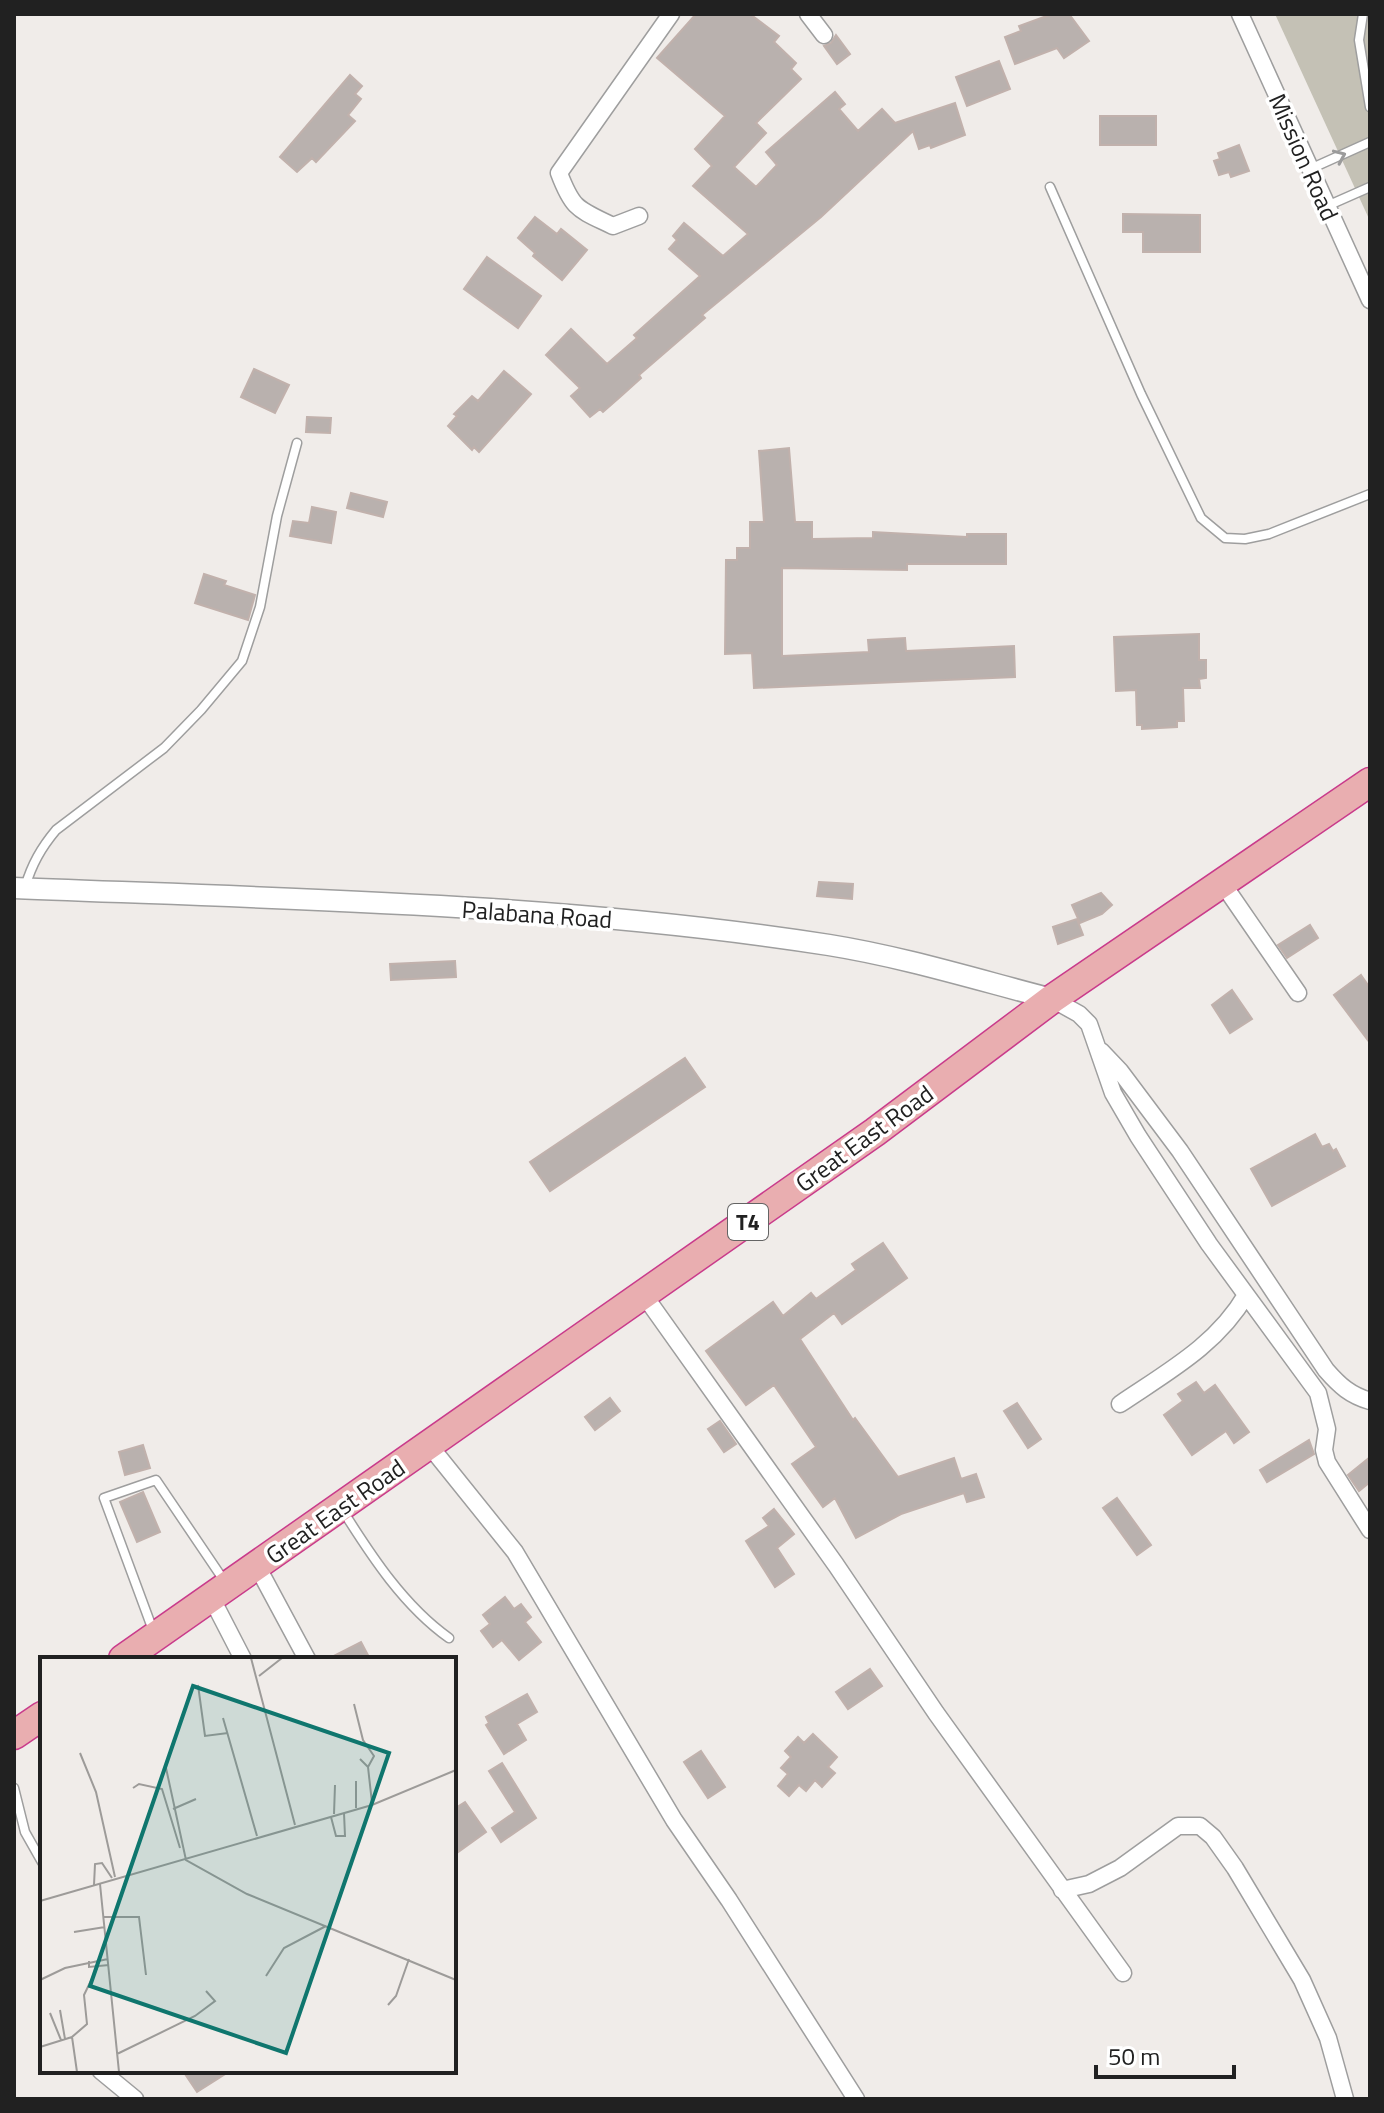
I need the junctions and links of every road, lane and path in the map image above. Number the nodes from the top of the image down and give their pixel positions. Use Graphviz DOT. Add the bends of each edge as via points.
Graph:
graph roads {
  1 [pos="671,14"];
  2 [pos="808,14"];
  3 [pos="1240,14"];
  4 [pos="1363,14"];
  5 [pos="824,35"];
  6 [pos="1370,107"];
  7 [pos="1370,142"];
  8 [pos="1310,170"];
  9 [pos="1050,187"];
  10 [pos="1370,187"];
  11 [pos="1326,207"];
  12 [pos="639,216"];
  13 [pos="1370,300"];
  14 [pos="297,443"];
  15 [pos="1370,494"];
  16 [pos="1370,782"];
  17 [pos="1223,884"];
  18 [pos="20,888"];
  19 [pos="1298,993"];
  20 [pos="1052,999"];
  21 [pos="1100,1050"];
  22 [pos="644,1295"];
  23 [pos="1246,1295"];
  24 [pos="1370,1401"];
  25 [pos="1120,1404"];
  26 [pos="429,1445"];
  27 [pos="340,1507"];
  28 [pos="1370,1530"];
  29 [pos="257,1566"];
  30 [pos="219,1592"];
  31 [pos="155,1637"];
  32 [pos="449,1638"];
  33 [pos="126,1657"];
  34 [pos="242,1657"];
  35 [pos="306,1657"];
  36 [pos="40,1717"];
  37 [pos="14,1735"];
  38 [pos="14,1788"];
  39 [pos="40,1858"];
  40 [pos="1062,1890"];
  41 [pos="1123,1973"];
  42 [pos="103,2073"];
  43 [pos="135,2099"];
  44 [pos="856,2099"];
  45 [pos="1345,2099"];
  1 -- 12 [label="street" via="559,173 570,202 591,215 613,226"];
  2 -- 5 [label="street"];
  3 -- 8 [label="street, Mission Road"];
  4 -- 6 [label="lane" via="1359,40"];
  8 -- 7 [label="lane, one-way"];
  8 -- 11 [label="street, Mission Road"];
  9 -- 15 [label="lane" via="1201,518 1225,538 1245,539"];
  10 -- 11 [label="lane"];
  11 -- 13 [label="street, Mission Road"];
  14 -- 18 [label="lane" via="260,607 242,661 164,748 56,830"];
  16 -- 17 [label="highway, Great East Road / T4"];
  17 -- 19 [label="street"];
  17 -- 20 [label="highway, Great East Road / T4"];
  18 -- 20 [label="street, Palabana Road" via="488,910 684,927 831,945"];
  20 -- 21 [label="street" via="1089,1024"];
  20 -- 22 [label="highway, Great East Road / T4"];
  21 -- 23 [label="street" via="1113,1093 1138,1136"];
  21 -- 24 [label="street" via="1180,1151 1326,1370 1342,1388"];
  22 -- 26 [label="highway, Great East Road / T4"];
  22 -- 40 [label="street"];
  23 -- 25 [label="street" via="1199,1350"];
  23 -- 28 [label="street" via="1318,1393 1327,1429 1327,1462"];
  26 -- 27 [label="highway, Great East Road / T4"];
  26 -- 44 [label="street" via="515,1552 674,1820"];
  27 -- 29 [label="highway, Great East Road / T4"];
  27 -- 32 [label="lane" via="395,1585 427,1623"];
  29 -- 30 [label="highway, Great East Road / T4"];
  29 -- 35 [label="street"];
  30 -- 31 [label="highway, Great East Road / T4"];
  30 -- 31 [label="lane" via="156,1480 104,1498"];
  30 -- 34 [label="street"];
  31 -- 33 [label="highway, Great East Road / T4"];
  36 -- 37 [label="highway"];
  38 -- 39 [label="lane" via="25,1832"];
  40 -- 41 [label="street"];
  40 -- 45 [label="street" via="1120,1868 1178,1826 1200,1826 1235,1868 1302,1980 1323,2024"];
  42 -- 43 [label="street"];
}
